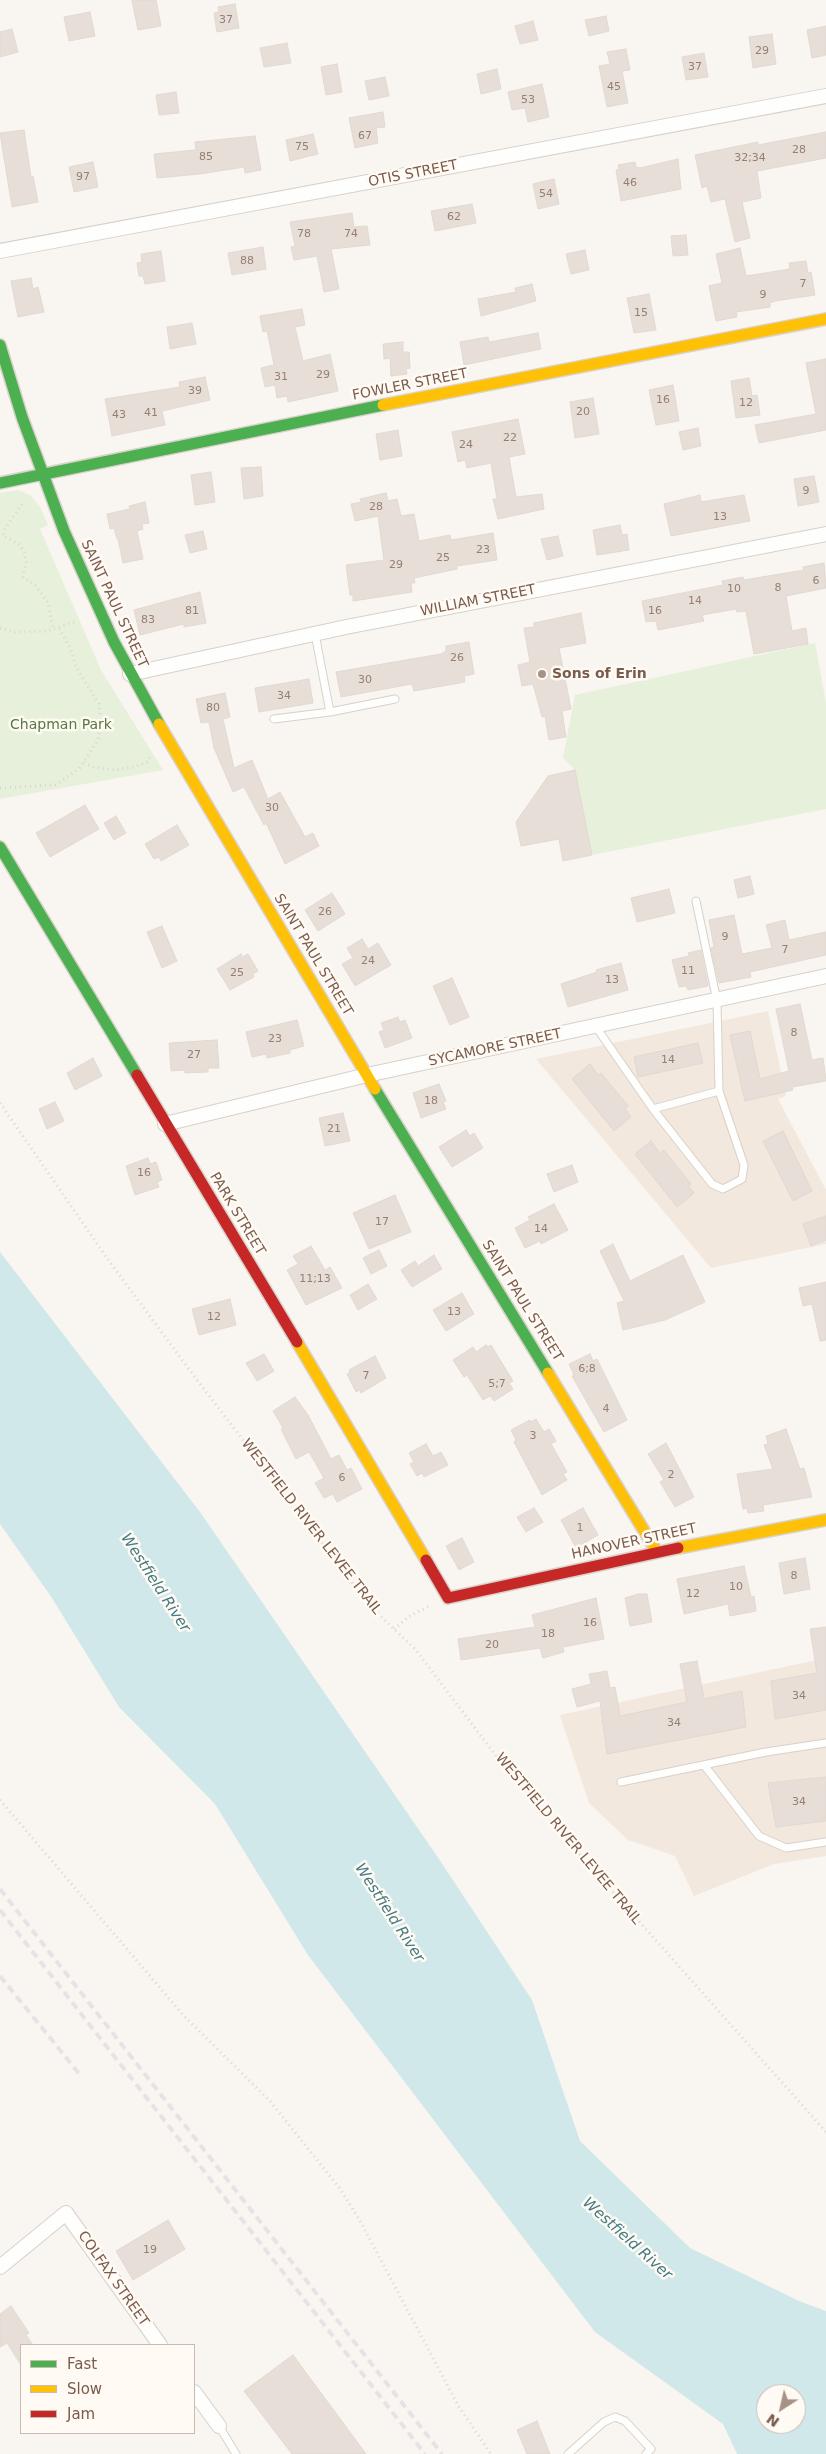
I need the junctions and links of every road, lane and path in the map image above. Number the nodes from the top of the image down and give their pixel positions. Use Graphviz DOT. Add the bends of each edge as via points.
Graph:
graph roads {
  1 [pos="826,96"];
  2 [pos="0,251"];
  3 [pos="826,319"];
  4 [pos="0,345"];
  5 [pos="43,475"];
  6 [pos="0,483"];
  7 [pos="22,504"];
  8 [pos="3,533"];
  9 [pos="826,534"];
  10 [pos="0,537"];
  11 [pos="77,621"];
  12 [pos="0,628"];
  13 [pos="59,628"];
  14 [pos="53,630"];
  15 [pos="315,634"];
  16 [pos="130,674"];
  17 [pos="395,699"];
  18 [pos="330,712"];
  19 [pos="274,719"];
  20 [pos="150,757"];
  21 [pos="84,762"];
  22 [pos="0,788"];
  23 [pos="0,847"];
  24 [pos="696,901"];
  25 [pos="826,976"];
  26 [pos="717,1001"];
  27 [pos="596,1027"];
  28 [pos="367,1075"];
  29 [pos="718,1091"];
  30 [pos="0,1103"];
  31 [pos="653,1109"];
  32 [pos="165,1124"];
  33 [pos="826,1520"];
  34 [pos="657,1552"];
  35 [pos="448,1598"];
  36 [pos="394,1629"];
  37 [pos="826,1743"];
  38 [pos="704,1765"];
  39 [pos="621,1782"];
  40 [pos="0,1800"];
  41 [pos="826,1842"];
  42 [pos="826,2132"];
  43 [pos="0,2267"];
  44 [pos="159,2344"];
  45 [pos="195,2393"];
  46 [pos="219,2426"];
  47 [pos="650,2452"];
  48 [pos="236,2454"];
  49 [pos="491,2454"];
  50 [pos="568,2454"];
  1 -- 2 [label="street, OTIS STREET"];
  3 -- 5 [label="street, FOWLER STREET" via="283,424"];
  4 -- 5 [label="street, SAINT PAUL STREET"];
  5 -- 6 [label="street, FOWLER STREET"];
  5 -- 16 [label="street, SAINT PAUL STREET" via="89,589"];
  7 -- 8 [label="path"];
  8 -- 10 [label="path"];
  8 -- 14 [label="path" via="25,552 24,577 36,586 48,603"];
  9 -- 15 [label="street, WILLIAM STREET"];
  11 -- 13 [label="path"];
  12 -- 14 [label="path" via="15,632"];
  13 -- 14 [label="path"];
  13 -- 21 [label="path" via="76,667 99,704 101,724 98,740"];
  15 -- 16 [label="street, WILLIAM STREET"];
  15 -- 18 [label="lane"];
  16 -- 28 [label="street, SAINT PAUL STREET"];
  17 -- 18 [label="lane"];
  18 -- 19 [label="lane"];
  20 -- 21 [label="path" via="147,762 134,767 115,770 93,768"];
  21 -- 22 [label="path" via="56,785"];
  23 -- 32 [label="street, PARK STREET"];
  24 -- 26 [label="lane"];
  25 -- 26 [label="street, SYCAMORE STREET"];
  26 -- 27 [label="street, SYCAMORE STREET"];
  26 -- 29 [label="lane"];
  27 -- 28 [label="street, SYCAMORE STREET"];
  27 -- 31 [label="lane"];
  28 -- 32 [label="street, SYCAMORE STREET"];
  28 -- 34 [label="street, SAINT PAUL STREET"];
  29 -- 31 [label="lane"];
  29 -- 31 [label="lane" via="744,1165 742,1178 723,1189 712,1184"];
  30 -- 36 [label="path, WESTFIELD RIVER LEVEE TRAIL" via="109,1260 260,1465 370,1606"];
  32 -- 35 [label="street, PARK STREET" via="386,1488"];
  33 -- 34 [label="street, HANOVER STREET"];
  34 -- 35 [label="street, HANOVER STREET"];
  35 -- 36 [label="path" via="424,1608"];
  36 -- 42 [label="path, WESTFIELD RIVER LEVEE TRAIL" via="433,1670 518,1785"];
  37 -- 38 [label="lane"];
  38 -- 39 [label="lane"];
  38 -- 41 [label="lane" via="758,1836 786,1848"];
  40 -- 49 [label="path" via="184,2016 270,2101 336,2183 360,2220 459,2407"];
  43 -- 44 [label="street, COLFAX STREET" via="66,2214"];
  45 -- 46 [label="street"];
  46 -- 48 [label="lane"];
  47 -- 50 [label="lane" via="625,2421 615,2417 604,2422"];
}
